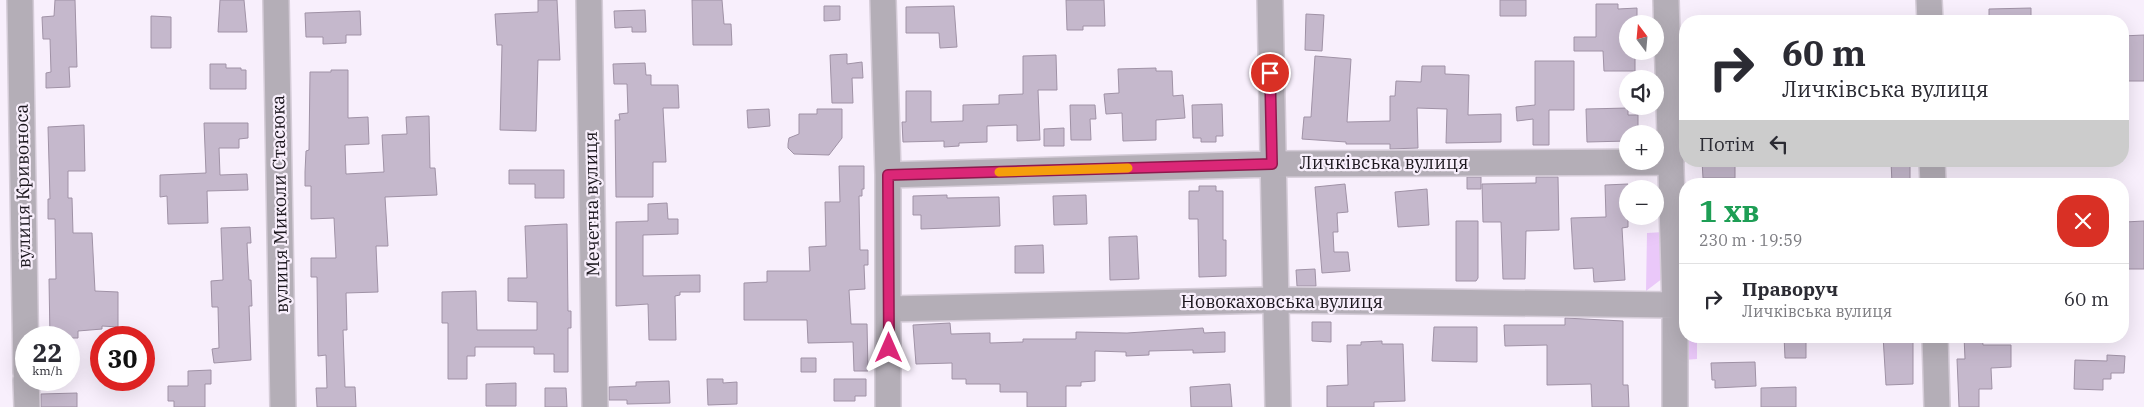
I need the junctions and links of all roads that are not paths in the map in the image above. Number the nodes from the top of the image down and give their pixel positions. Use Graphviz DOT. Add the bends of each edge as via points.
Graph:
graph roads {
  1 [pos="20,0"];
  2 [pos="276,0"];
  3 [pos="589,0"];
  4 [pos="883,0"];
  5 [pos="1270,0"];
  6 [pos="1666,0"];
  7 [pos="1929,0"];
  8 [pos="1930,15"];
  9 [pos="1670,162"];
  10 [pos="1272,164"];
  11 [pos="888,175"];
  12 [pos="1276,300"];
  13 [pos="1675,305"];
  14 [pos="889,309"];
  15 [pos="25,326"];
  16 [pos="1935,343"];
  17 [pos="26,391"];
  18 [pos="27,407"];
  19 [pos="283,407"];
  20 [pos="595,407"];
  21 [pos="888,407"];
  22 [pos="1278,407"];
  23 [pos="1676,407"];
  24 [pos="1937,407"];
  1 -- 15 [label="street, вулиця Кривоноса"];
  2 -- 19 [label="street, вулиця Миколи Стасюка"];
  3 -- 20 [label="street, Мечетна вулиця"];
  4 -- 11 [label="street"];
  5 -- 10 [label="street"];
  6 -- 9 [label="street"];
  7 -- 8 [label="street"];
  9 -- 10 [label="street, Личківська вулиця"];
  9 -- 13 [label="street"];
  10 -- 11 [label="street, Личківська вулиця"];
  10 -- 12 [label="street"];
  11 -- 14 [label="street"];
  12 -- 13 [label="street, Новокаховська вулиця"];
  12 -- 14 [label="street, Новокаховська вулиця"];
  12 -- 22 [label="street"];
  13 -- 23 [label="street"];
  14 -- 21 [label="street"];
  16 -- 24 [label="street"];
  17 -- 18 [label="street"];
}
